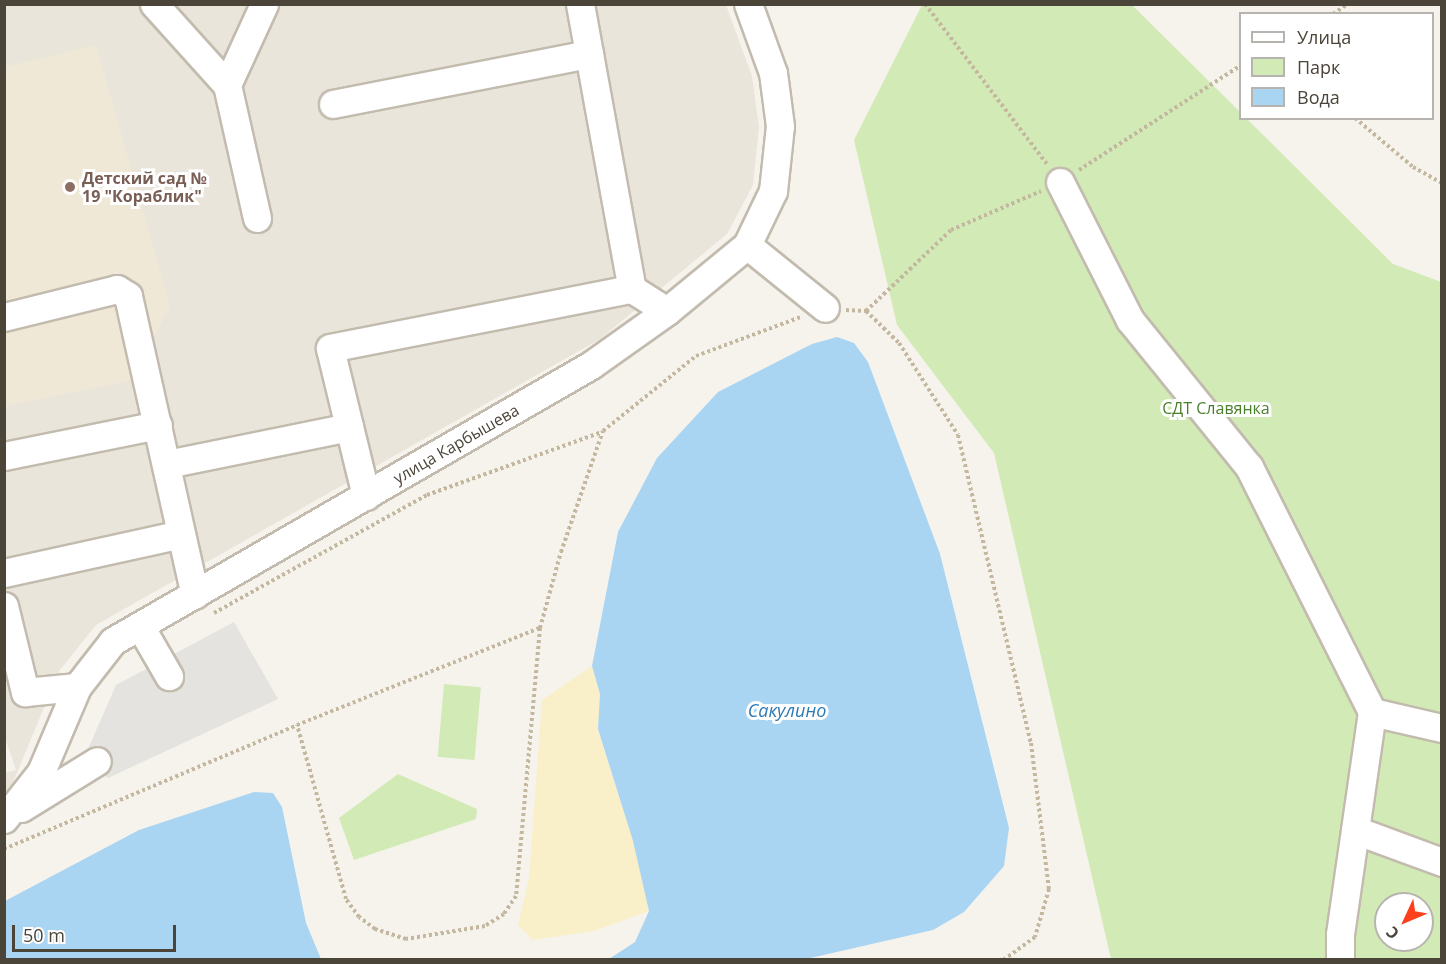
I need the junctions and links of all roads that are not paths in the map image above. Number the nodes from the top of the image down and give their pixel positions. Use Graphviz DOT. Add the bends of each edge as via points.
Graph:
graph roads {
  1 [pos="154,4"];
  2 [pos="264,4"];
  3 [pos="580,4"];
  4 [pos="748,4"];
  5 [pos="589,54"];
  6 [pos="227,85"];
  7 [pos="333,104"];
  8 [pos="1060,182"];
  9 [pos="257,218"];
  10 [pos="747,245"];
  11 [pos="632,289"];
  12 [pos="825,308"];
  13 [pos="667,311"];
  14 [pos="4,317"];
  15 [pos="158,425"];
  16 [pos="349,427"];
  17 [pos="4,456"];
  18 [pos="167,464"];
  19 [pos="366,496"];
  20 [pos="181,534"];
  21 [pos="4,573"];
  22 [pos="4,606"];
  23 [pos="199,607"];
  24 [pos="140,626"];
  25 [pos="169,676"];
  26 [pos="76,687"];
  27 [pos="15,695"];
  28 [pos="1372,711"];
  29 [pos="1442,728"];
  30 [pos="97,761"];
  31 [pos="8,825"];
  32 [pos="1354,830"];
  33 [pos="1442,862"];
  34 [pos="1340,960"];
  1 -- 6 [label="street"];
  2 -- 6 [label="street"];
  3 -- 5 [label="street"];
  4 -- 10 [label="street, улица Карбышева" via="772,73 780,126 773,191"];
  5 -- 7 [label="street"];
  5 -- 11 [label="street"];
  6 -- 9 [label="street"];
  8 -- 28 [label="street" via="1130,320 1249,466"];
  10 -- 12 [label="street"];
  10 -- 13 [label="street, улица Карбышева"];
  11 -- 13 [label="street"];
  11 -- 16 [label="street" via="330,348"];
  13 -- 19 [label="street, улица Карбышева" via="591,365"];
  14 -- 15 [label="street" via="117,289 128,296"];
  15 -- 17 [label="street"];
  15 -- 18 [label="street"];
  16 -- 18 [label="street"];
  16 -- 19 [label="street"];
  18 -- 20 [label="street"];
  19 -- 23 [label="street, улица Карбышева"];
  20 -- 21 [label="street"];
  20 -- 23 [label="street"];
  22 -- 27 [label="street"];
  23 -- 24 [label="street, улица Карбышева"];
  24 -- 25 [label="street"];
  24 -- 26 [label="street, улица Карбышева" via="113,641"];
  26 -- 27 [label="street"];
  26 -- 31 [label="street, улица Карбышева" via="41,772"];
  28 -- 29 [label="street"];
  28 -- 32 [label="street"];
  30 -- 31 [label="street"];
  32 -- 33 [label="street"];
  32 -- 34 [label="street"];
}
